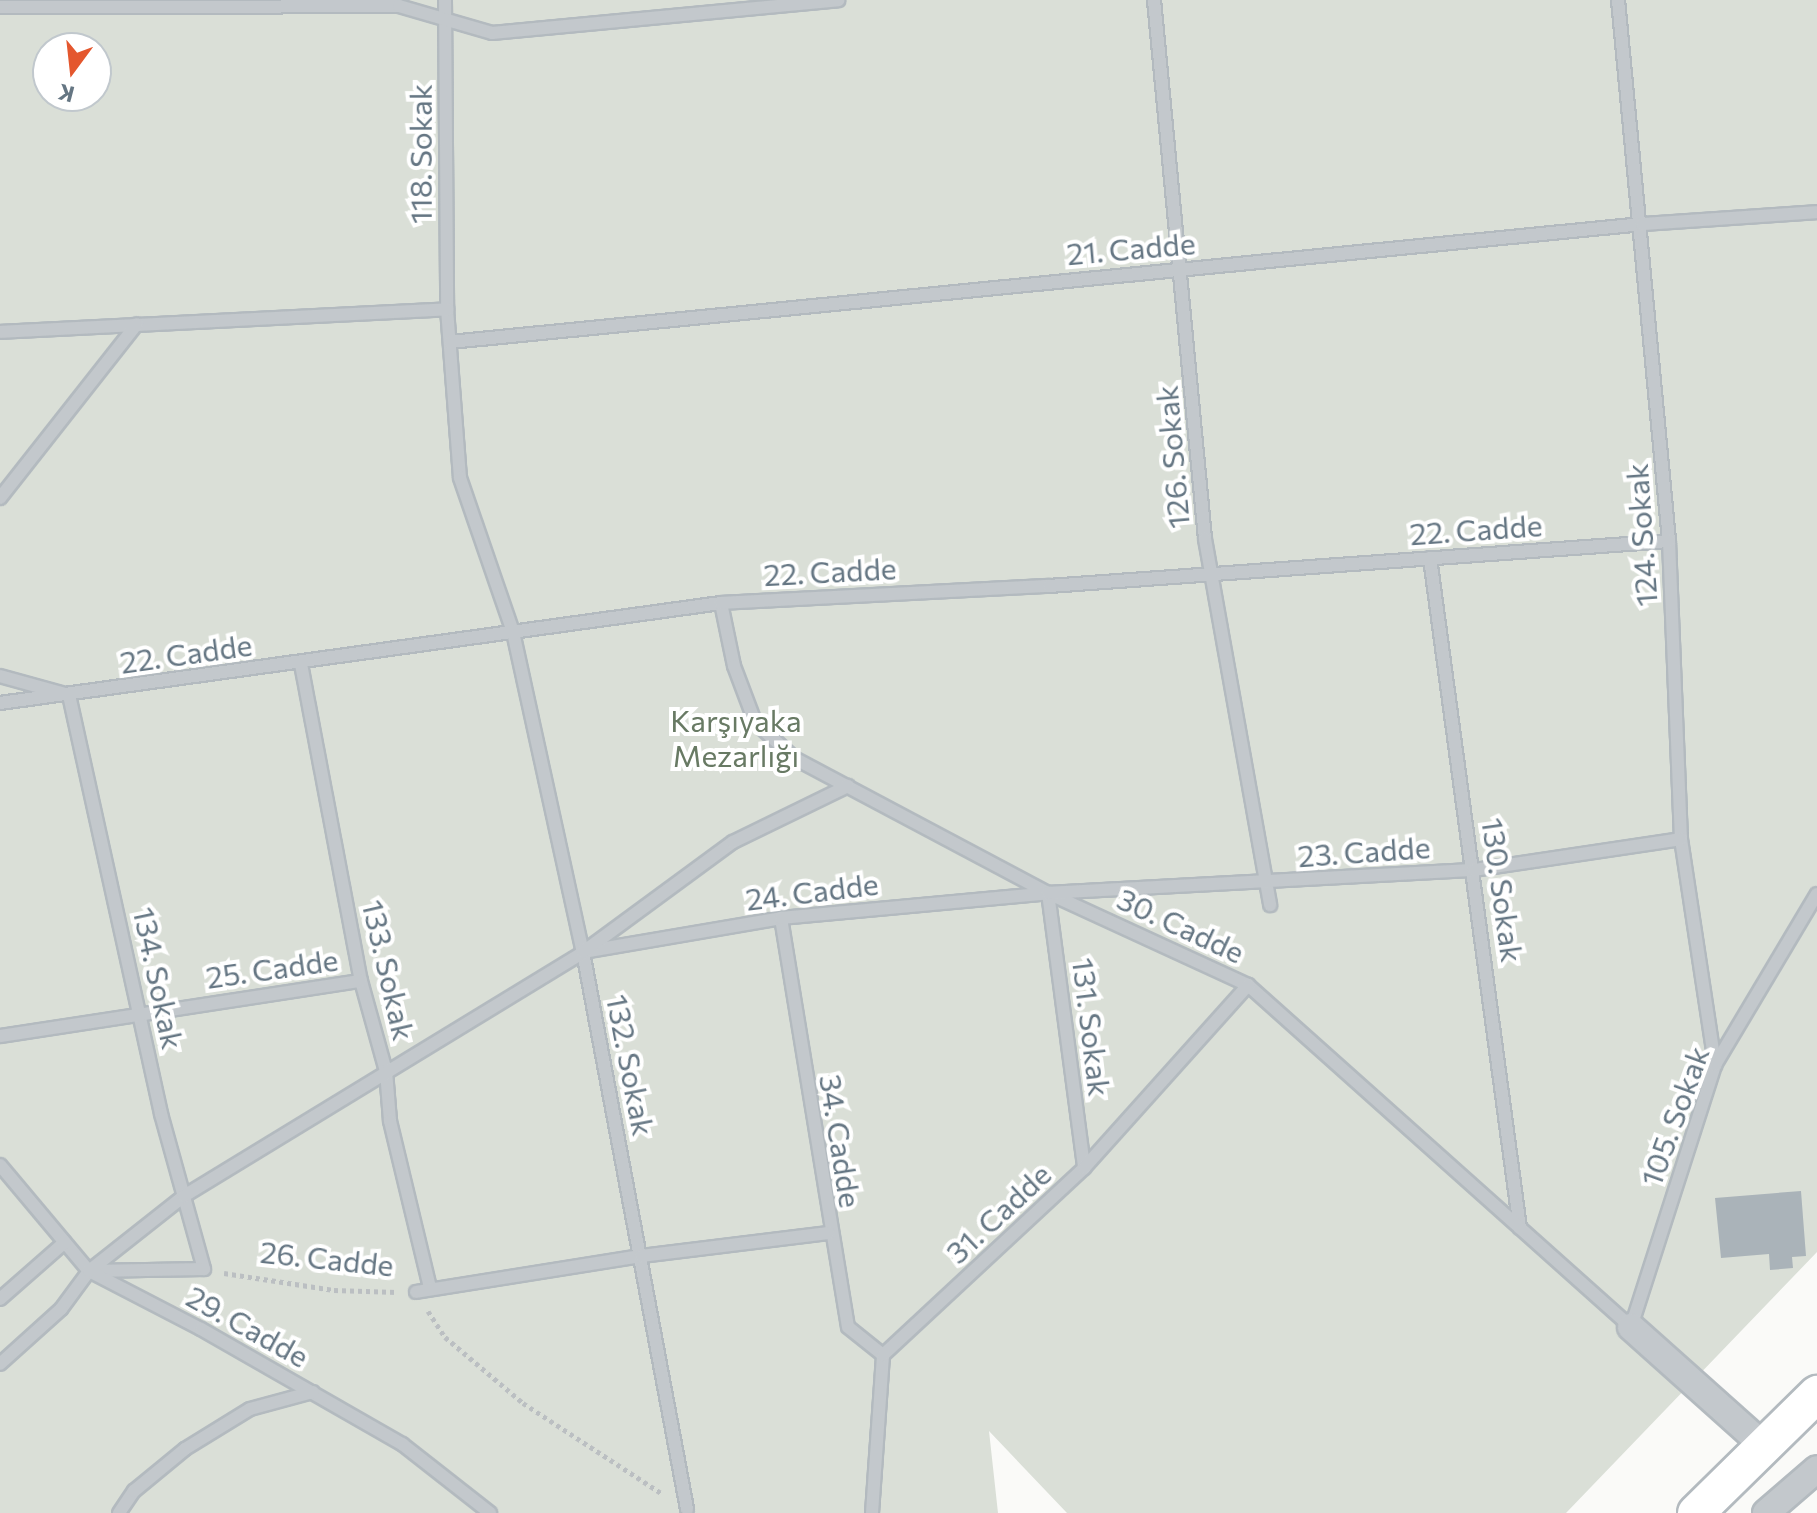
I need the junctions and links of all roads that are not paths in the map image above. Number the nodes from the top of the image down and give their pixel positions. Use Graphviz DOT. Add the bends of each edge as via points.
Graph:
graph roads {
  1 [pos="445,0"];
  2 [pos="838,0"];
  3 [pos="1154,0"];
  4 [pos="1618,0"];
  5 [pos="0,7"];
  6 [pos="446,17"];
  7 [pos="1817,212"];
  8 [pos="1642,224"];
  9 [pos="1177,270"];
  10 [pos="447,309"];
  11 [pos="137,324"];
  12 [pos="0,332"];
  13 [pos="450,342"];
  14 [pos="0,498"];
  15 [pos="1669,541"];
  16 [pos="1430,558"];
  17 [pos="1215,573"];
  18 [pos="721,603"];
  19 [pos="513,632"];
  20 [pos="301,664"];
  21 [pos="0,676"];
  22 [pos="69,695"];
  23 [pos="0,703"];
  24 [pos="848,786"];
  25 [pos="1681,839"];
  26 [pos="1474,870"];
  27 [pos="1266,883"];
  28 [pos="1048,893"];
  29 [pos="1817,894"];
  30 [pos="1270,905"];
  31 [pos="781,918"];
  32 [pos="583,952"];
  33 [pos="361,981"];
  34 [pos="1248,985"];
  35 [pos="141,1013"];
  36 [pos="0,1036"];
  37 [pos="1715,1065"];
  38 [pos="386,1071"];
  39 [pos="0,1165"];
  40 [pos="1084,1168"];
  41 [pos="184,1196"];
  42 [pos="1520,1228"];
  43 [pos="829,1233"];
  44 [pos="65,1242"];
  45 [pos="641,1256"];
  46 [pos="89,1271"];
  47 [pos="430,1287"];
  48 [pos="416,1292"];
  49 [pos="0,1299"];
  50 [pos="1631,1327"];
  51 [pos="883,1355"];
  52 [pos="0,1364"];
  53 [pos="313,1392"];
  54 [pos="1817,1394"];
  55 [pos="1764,1446"];
  56 [pos="1817,1469"];
  57 [pos="687,1509"];
  58 [pos="119,1513"];
  59 [pos="490,1513"];
  60 [pos="872,1513"];
  61 [pos="1696,1513"];
  62 [pos="1766,1513"];
  1 -- 6 [label="lane, 118. Sokak"];
  2 -- 6 [label="lane" via="492,33"];
  3 -- 9 [label="lane, 126. Sokak"];
  4 -- 8 [label="lane, 124. Sokak"];
  5 -- 6 [label="lane" via="399,6"];
  6 -- 10 [label="lane, 118. Sokak"];
  7 -- 8 [label="lane, 21. Cadde"];
  8 -- 9 [label="lane, 21. Cadde"];
  8 -- 15 [label="lane, 124. Sokak"];
  9 -- 13 [label="lane, 21. Cadde"];
  9 -- 17 [label="lane, 126. Sokak" via="1205,539"];
  10 -- 11 [label="lane"];
  10 -- 13 [label="lane, 118. Sokak"];
  11 -- 12 [label="lane"];
  11 -- 14 [label="lane"];
  13 -- 19 [label="lane, 132. Sokak" via="460,478"];
  15 -- 16 [label="lane, 22. Cadde"];
  15 -- 25 [label="lane, 124. Sokak"];
  16 -- 17 [label="lane, 22. Cadde"];
  16 -- 26 [label="lane, 130. Sokak"];
  17 -- 18 [label="lane, 22. Cadde"];
  17 -- 27 [label="lane, 126. Sokak"];
  18 -- 19 [label="lane, 22. Cadde"];
  18 -- 24 [label="lane, 30. Cadde" via="734,666 755,722 794,758"];
  19 -- 20 [label="lane, 22. Cadde"];
  19 -- 32 [label="lane, 132. Sokak"];
  20 -- 22 [label="lane, 22. Cadde"];
  20 -- 33 [label="lane, 133. Sokak"];
  21 -- 22 [label="lane"];
  22 -- 23 [label="lane, 22. Cadde"];
  22 -- 35 [label="lane, 134. Sokak"];
  24 -- 28 [label="lane, 30. Cadde"];
  24 -- 32 [label="lane" via="733,842"];
  25 -- 26 [label="lane, 23. Cadde"];
  25 -- 37 [label="lane, 124. Sokak"];
  26 -- 27 [label="lane, 23. Cadde"];
  26 -- 42 [label="lane, 130. Sokak"];
  27 -- 28 [label="lane, 23. Cadde"];
  27 -- 30 [label="lane, 126. Sokak"];
  28 -- 31 [label="lane, 24. Cadde"];
  28 -- 34 [label="lane, 30. Cadde"];
  28 -- 40 [label="lane, 131. Sokak"];
  29 -- 37 [label="lane, 105. Sokak"];
  31 -- 32 [label="lane, 24. Cadde"];
  31 -- 43 [label="lane, 34. Cadde"];
  32 -- 38 [label="lane"];
  32 -- 45 [label="lane, 132. Sokak"];
  33 -- 35 [label="lane, 25. Cadde"];
  33 -- 38 [label="lane, 133. Sokak"];
  34 -- 40 [label="lane, 31. Cadde"];
  34 -- 42 [label="lane, 30. Cadde"];
  35 -- 36 [label="lane, 25. Cadde"];
  35 -- 41 [label="lane, 134. Sokak"];
  37 -- 50 [label="lane, 105. Sokak"];
  38 -- 41 [label="lane"];
  38 -- 47 [label="lane, 133. Sokak" via="390,1121"];
  39 -- 44 [label="lane, 29. Cadde"];
  40 -- 51 [label="lane, 31. Cadde"];
  41 -- 46 [label="lane"];
  41 -- 46 [label="lane, 134. Sokak" via="204,1269"];
  42 -- 50 [label="lane, 30. Cadde"];
  43 -- 45 [label="lane, 26. Cadde"];
  43 -- 51 [label="lane, 34. Cadde" via="848,1327"];
  44 -- 46 [label="lane, 29. Cadde"];
  44 -- 49 [label="lane"];
  45 -- 47 [label="lane, 26. Cadde"];
  45 -- 57 [label="lane, 132. Sokak"];
  46 -- 52 [label="lane" via="61,1309"];
  46 -- 53 [label="lane, 29. Cadde"];
  47 -- 48 [label="lane, 26. Cadde"];
  50 -- 55 [label="street"];
  51 -- 60 [label="lane"];
  53 -- 58 [label="lane" via="250,1409 185,1449 134,1491"];
  53 -- 59 [label="lane, 29. Cadde" via="402,1444"];
  54 -- 55 [label="main road"];
  55 -- 61 [label="main road"];
  56 -- 62 [label="street"];
}
